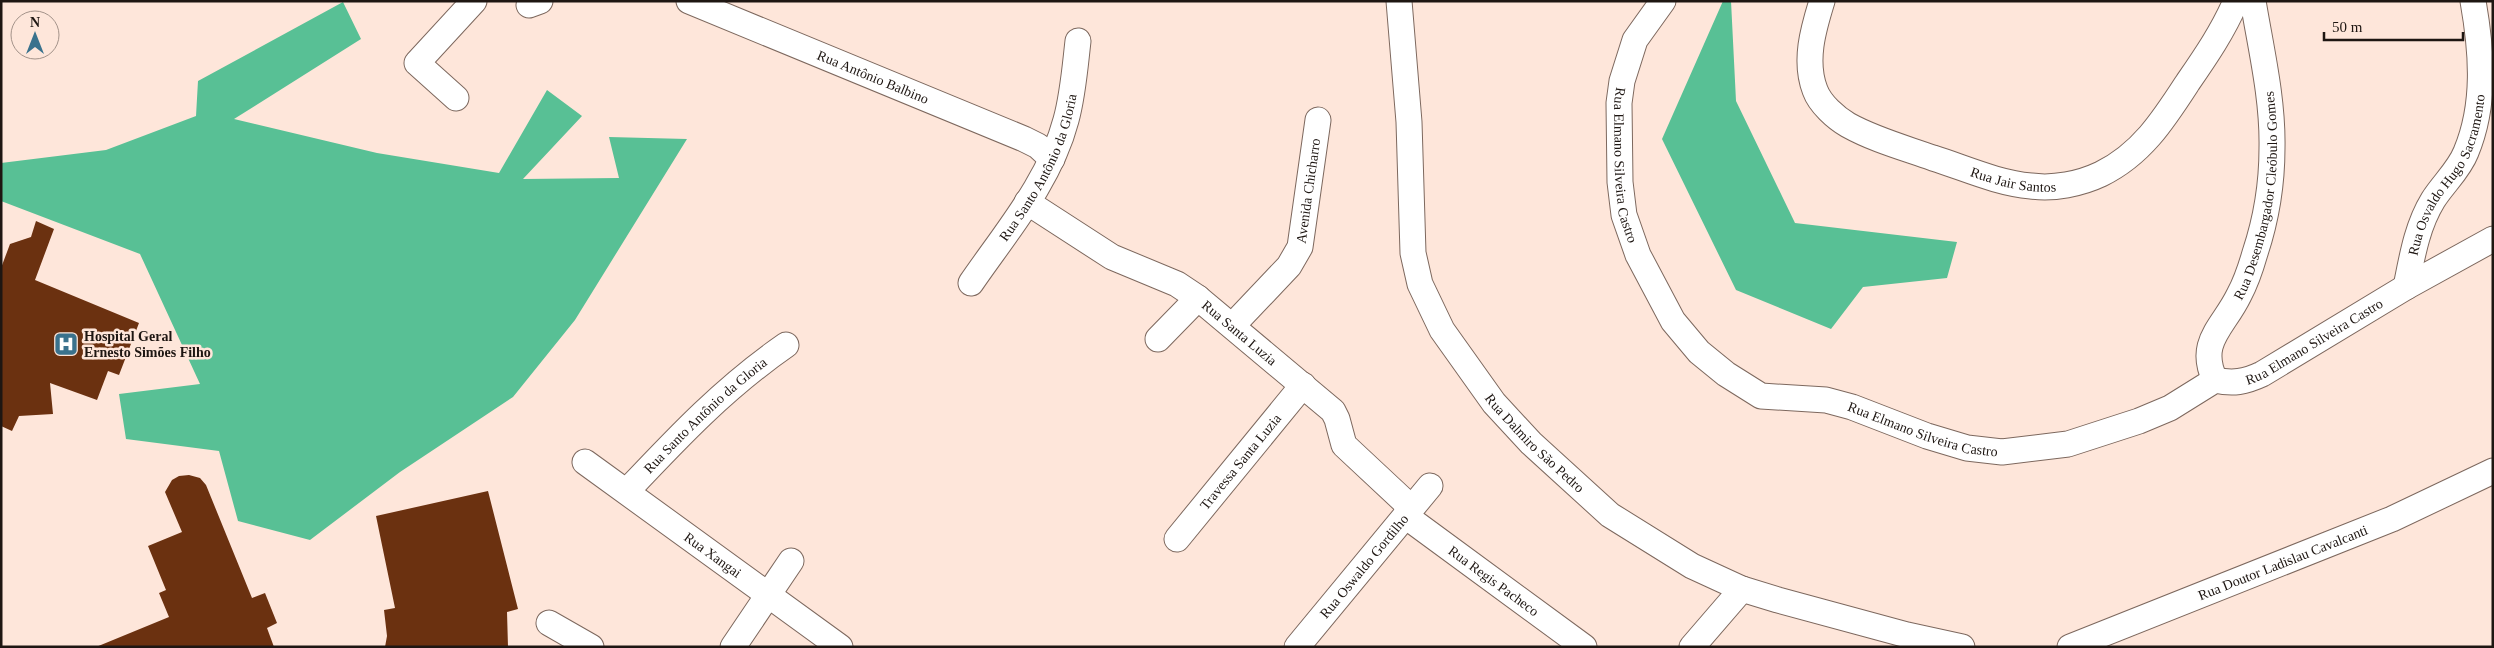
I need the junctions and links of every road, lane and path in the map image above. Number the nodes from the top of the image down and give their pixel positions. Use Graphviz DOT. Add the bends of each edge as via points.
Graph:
graph roads {
  1 [pos="474,1"];
  2 [pos="689,1"];
  3 [pos="1399,1"];
  4 [pos="1663,1"];
  5 [pos="1822,1"];
  6 [pos="2236,1"];
  7 [pos="2252,1"];
  8 [pos="2473,1"];
  9 [pos="1078,41"];
  10 [pos="456,98"];
  11 [pos="1318,120"];
  12 [pos="1052,159"];
  13 [pos="1028,202"];
  14 [pos="2493,239"];
  15 [pos="971,283"];
  16 [pos="2406,287"];
  17 [pos="1198,298"];
  18 [pos="1233,325"];
  19 [pos="1158,340"];
  20 [pos="786,345"];
  21 [pos="2215,380"];
  22 [pos="1303,385"];
  23 [pos="585,462"];
  24 [pos="2493,471"];
  25 [pos="1430,486"];
  26 [pos="627,491"];
  27 [pos="1408,511"];
  28 [pos="1177,539"];
  29 [pos="791,561"];
  30 [pos="1742,590"];
  31 [pos="768,594"];
  32 [pos="550,623"];
  33 [pos="592,647"];
  34 [pos="733,647"];
  35 [pos="840,647"];
  36 [pos="1297,647"];
  37 [pos="1584,647"];
  38 [pos="1692,647"];
  39 [pos="1962,647"];
  40 [pos="2070,647"];
  1 -- 10 [label="street" via="417,63"];
  2 -- 12 [label="street, Rua Antônio Balbino" via="1024,139"];
  3 -- 30 [label="street, Rua Dalmiro São Pedro" via="1410,131 1413,253 1420,284 1442,330 1494,403 1531,443 1610,515 1692,566"];
  4 -- 21 [label="street, Rua Elmano Silveira Castro" via="1635,40 1622,81 1619,120 1624,215 1638,255 1673,321 1699,352 1732,378 1761,396 1826,400 1967,448 2002,452 2068,444 2139,421 2170,408"];
  5 -- 6 [label="street, Rua Jair Santos" via="1814,28 1810,70 1816,91 1828,110 1868,135 1994,178 2054,187 2099,175 2122,163 2141,147 2158,128 2213,47"];
  7 -- 21 [label="street, Rua Desembargador Cleóbulo Gomes" via="2262,54 2272,148 2267,210 2239,296 2210,342 2208,361"];
  8 -- 16 [label="street, Rua Osvaldo Hugo Sacramento" via="2480,40 2481,73 2474,130 2465,154 2422,222"];
  9 -- 12 [label="street, Rua Santo Antônio da Gloria" via="1070,103"];
  11 -- 18 [label="street, Avenida Chicharro" via="1300,247 1289,266"];
  12 -- 13 [label="street, Rua Santo Antônio da Gloria"];
  13 -- 15 [label="street, Rua Santo Antônio da Gloria"];
  13 -- 17 [label="street, Rua Santa Luzia" via="1112,257 1177,284"];
  14 -- 16 [label="street, Rua Elmano Silveira Castro"];
  16 -- 21 [label="street, Rua Elmano Silveira Castro" via="2262,374 2245,382"];
  17 -- 18 [label="street, Rua Santa Luzia"];
  17 -- 19 [label="street"];
  18 -- 22 [label="street, Rua Santa Luzia"];
  20 -- 26 [label="street, Rua Santo Antônio da Gloria" via="700,415"];
  22 -- 27 [label="street, Rua Santa Luzia" via="1333,412 1350,453 1405,502"];
  22 -- 28 [label="street, Travessa Santa Luzia"];
  23 -- 26 [label="street, Rua Xangai"];
  24 -- 40 [label="street, Rua Doutor Ladislau Cavalcanti" via="2392,519"];
  25 -- 27 [label="street, Rua Oswaldo Gordilho"];
  26 -- 31 [label="street, Rua Xangai"];
  27 -- 36 [label="street, Rua Oswaldo Gordilho"];
  27 -- 37 [label="street, Rua Regis Pacheco" via="1411,520"];
  29 -- 31 [label="street"];
  30 -- 38 [label="street"];
  30 -- 39 [label="street, Rua Dalmiro São Pedro"];
  31 -- 34 [label="street"];
  31 -- 35 [label="street, Rua Xangai"];
  32 -- 33 [label="street"];
}
